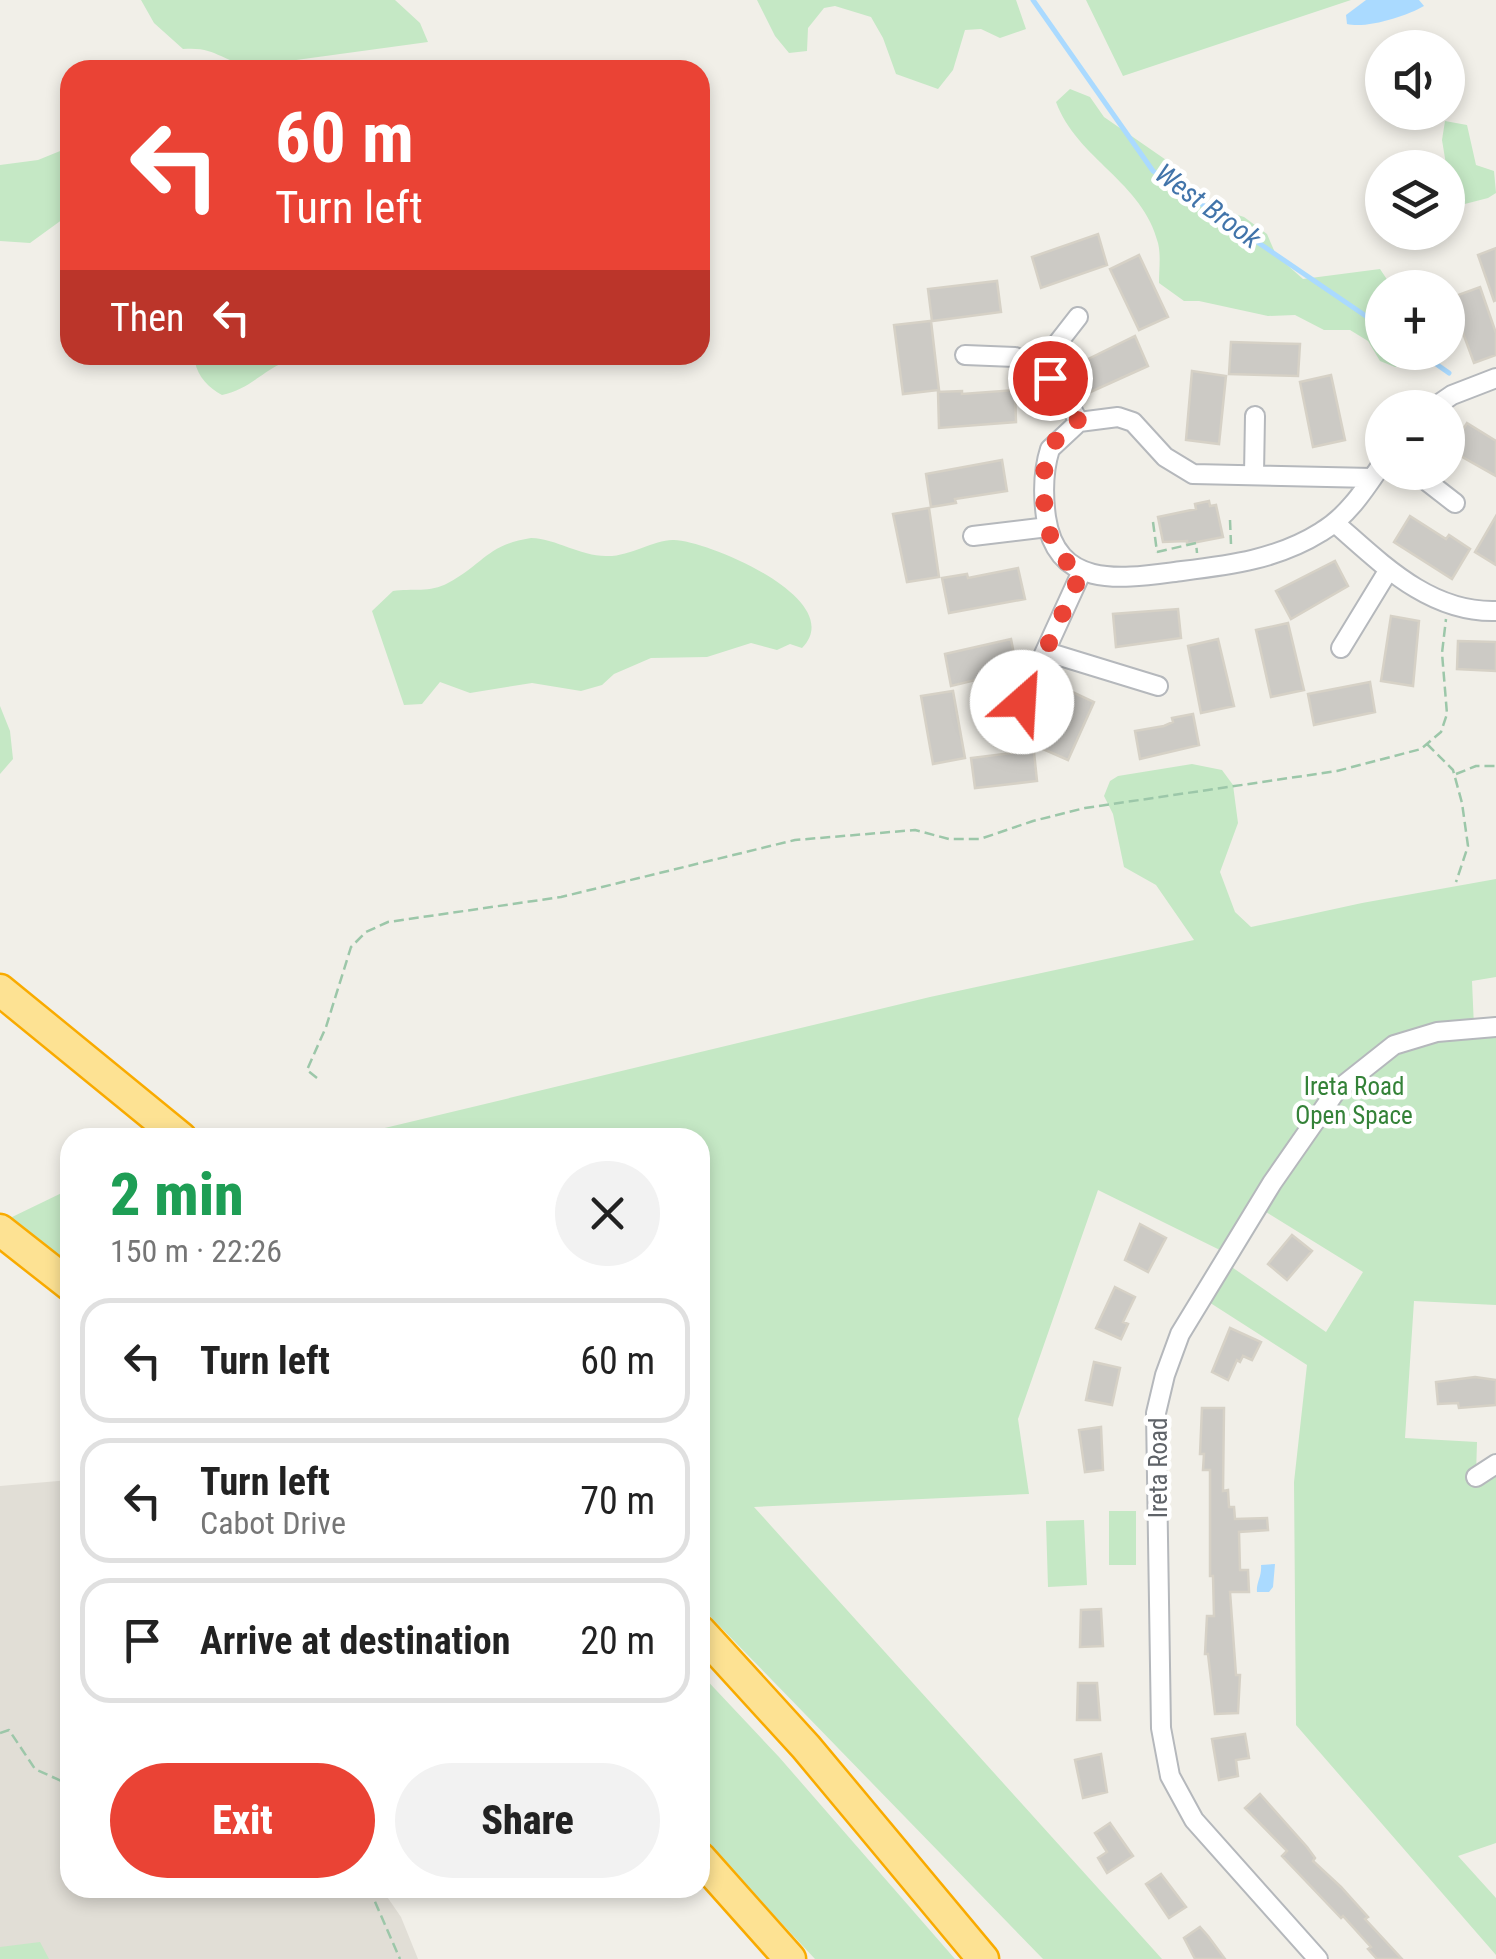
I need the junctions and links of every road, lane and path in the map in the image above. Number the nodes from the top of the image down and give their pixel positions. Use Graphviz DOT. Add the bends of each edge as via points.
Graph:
graph roads {
  1 [pos="1078,316"];
  2 [pos="965,355"];
  3 [pos="1039,367"];
  4 [pos="1496,378"];
  5 [pos="1465,390"];
  6 [pos="1256,416"];
  7 [pos="1079,422"];
  8 [pos="1365,471"];
  9 [pos="1254,474"];
  10 [pos="1365,486"];
  11 [pos="1439,490"];
  12 [pos="1456,503"];
  13 [pos="1230,520"];
  14 [pos="1153,522"];
  15 [pos="1335,523"];
  16 [pos="1048,527"];
  17 [pos="973,536"];
  18 [pos="1196,543"];
  19 [pos="1231,548"];
  20 [pos="1157,552"];
  21 [pos="1159,563"];
  22 [pos="1082,571"];
  23 [pos="1388,571"];
  24 [pos="1449,602"];
  25 [pos="1496,611"];
  26 [pos="1341,648"];
  27 [pos="1047,652"];
  28 [pos="1158,686"];
  29 [pos="1001,718"];
  30 [pos="1426,744"];
  31 [pos="1496,766"];
  32 [pos="1454,774"];
  33 [pos="1456,882"];
  34 [pos="0,990"];
  35 [pos="1496,1027"];
  36 [pos="317,1078"];
  37 [pos="170,1128"];
  38 [pos="0,1230"];
  39 [pos="60,1277"];
  40 [pos="1496,1464"];
  41 [pos="1476,1477"];
  42 [pos="710,1643"];
  43 [pos="0,1733"];
  44 [pos="60,1780"];
  45 [pos="874,1828"];
  46 [pos="710,1869"];
  47 [pos="373,1898"];
  48 [pos="400,1959"];
  49 [pos="790,1959"];
  50 [pos="984,1959"];
  51 [pos="1008,1959"];
  52 [pos="1318,1959"];
  1 -- 3 [label="street"];
  2 -- 3 [label="street" via="1015,357"];
  3 -- 7 [label="street"];
  4 -- 5 [label="street"];
  6 -- 9 [label="street"];
  7 -- 9 [label="street" via="1134,422 1165,456 1193,474"];
  7 -- 16 [label="street" via="1058,438 1047,460"];
  8 -- 9 [label="street"];
  10 -- 15 [label="street"];
  11 -- 12 [label="street"];
  13 -- 19 [label="path"];
  14 -- 20 [label="path"];
  15 -- 22 [label="street" via="1244,563 1117,576"];
  15 -- 23 [label="street"];
  16 -- 17 [label="street"];
  16 -- 22 [label="street" via="1062,558"];
  18 -- 20 [label="path"];
  20 -- 21 [label="path"];
  22 -- 27 [label="street"];
  23 -- 24 [label="street"];
  23 -- 26 [label="street"];
  24 -- 25 [label="street"];
  24 -- 30 [label="path" via="1442,652 1447,714 1441,732"];
  27 -- 28 [label="street"];
  27 -- 29 [label="street" via="1022,702"];
  30 -- 32 [label="path"];
  30 -- 36 [label="path" via="1337,771 1085,808 980,840 915,830 795,840 561,896 388,922 351,947 308,1070"];
  31 -- 32 [label="path"];
  32 -- 33 [label="path" via="1468,846"];
  34 -- 37 [label="highway"];
  35 -- 52 [label="street, Ireta Road" via="1436,1032 1394,1045 1336,1091 1180,1334 1156,1414 1160,1710 1170,1776 1194,1820"];
  38 -- 39 [label="highway"];
  40 -- 41 [label="street"];
  42 -- 45 [label="highway"];
  43 -- 44 [label="path" via="8,1730 35,1769"];
  45 -- 50 [label="highway"];
  45 -- 51 [label="highway"];
  46 -- 49 [label="highway"];
  47 -- 48 [label="path"];
}
